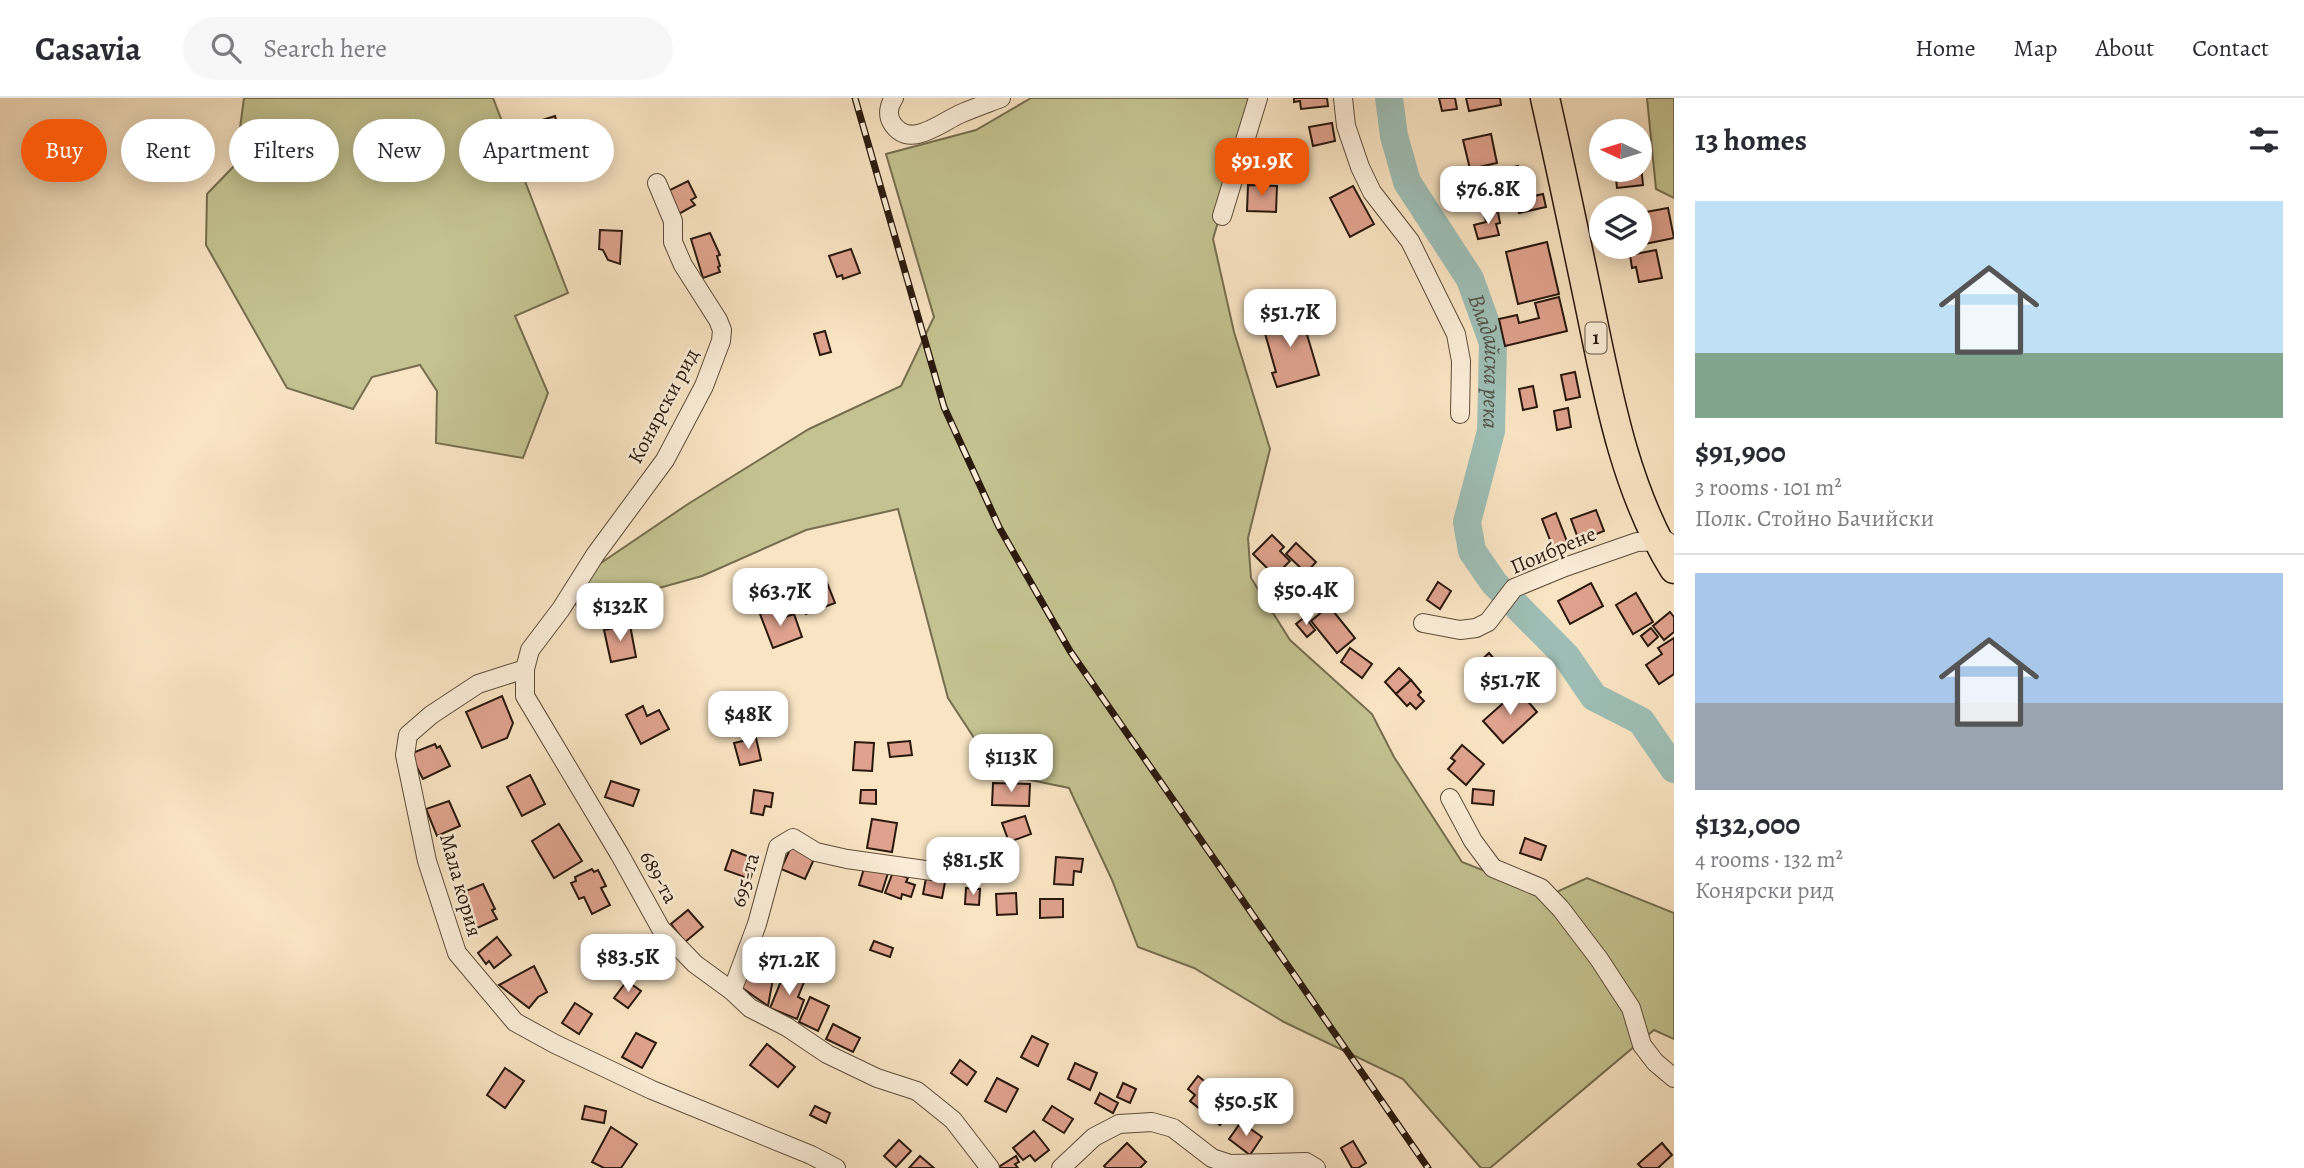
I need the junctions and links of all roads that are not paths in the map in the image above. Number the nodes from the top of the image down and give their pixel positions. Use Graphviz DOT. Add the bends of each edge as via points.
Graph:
graph roads {
  1 [pos="894,98"];
  2 [pos="1001,98"];
  3 [pos="1258,98"];
  4 [pos="1343,98"];
  5 [pos="1545,98"];
  6 [pos="657,183"];
  7 [pos="1222,216"];
  8 [pos="1460,414"];
  9 [pos="1666,541"];
  10 [pos="1674,569"];
  11 [pos="1423,623"];
  12 [pos="525,669"];
  13 [pos="1450,798"];
  14 [pos="960,853"];
  15 [pos="732,991"];
  16 [pos="1674,1078"];
  17 [pos="1251,1166"];
  18 [pos="836,1168"];
  19 [pos="990,1168"];
  20 [pos="1061,1168"];
  21 [pos="1316,1168"];
  1 -- 2 [label="street" via="889,105 890,121 899,132 913,135"];
  3 -- 7 [label="street"];
  4 -- 8 [label="street" via="1346,126 1360,167 1372,192 1410,241 1456,334 1461,361"];
  5 -- 9 [label="main road, 1" via="1613,419 1633,481"];
  6 -- 12 [label="street, Конярски рид" via="673,221 673,242 718,320 721,341 704,386 665,460 530,650"];
  9 -- 10 [label="main road, 1"];
  9 -- 11 [label="street, Поибрене" via="1637,542 1514,588 1488,622 1476,628"];
  12 -- 15 [label="street, 689-та" via="525,696 662,929 695,964"];
  12 -- 18 [label="street, Мала кория" via="478,684 408,735 405,755 427,861 457,953 515,1022 652,1090"];
  13 -- 16 [label="street" via="1493,868 1541,888 1561,909 1631,1008 1642,1045"];
  14 -- 15 [label="street, 695-та" via="932,870 816,852 793,838 778,846 757,924"];
  15 -- 19 [label="street, 689-та" via="750,1008 827,1054 917,1091 953,1120"];
  17 -- 20 [label="street" via="1212,1158 1173,1128 1152,1122 1119,1124 1094,1137"];
  17 -- 21 [label="street" via="1306,1162"];
}
